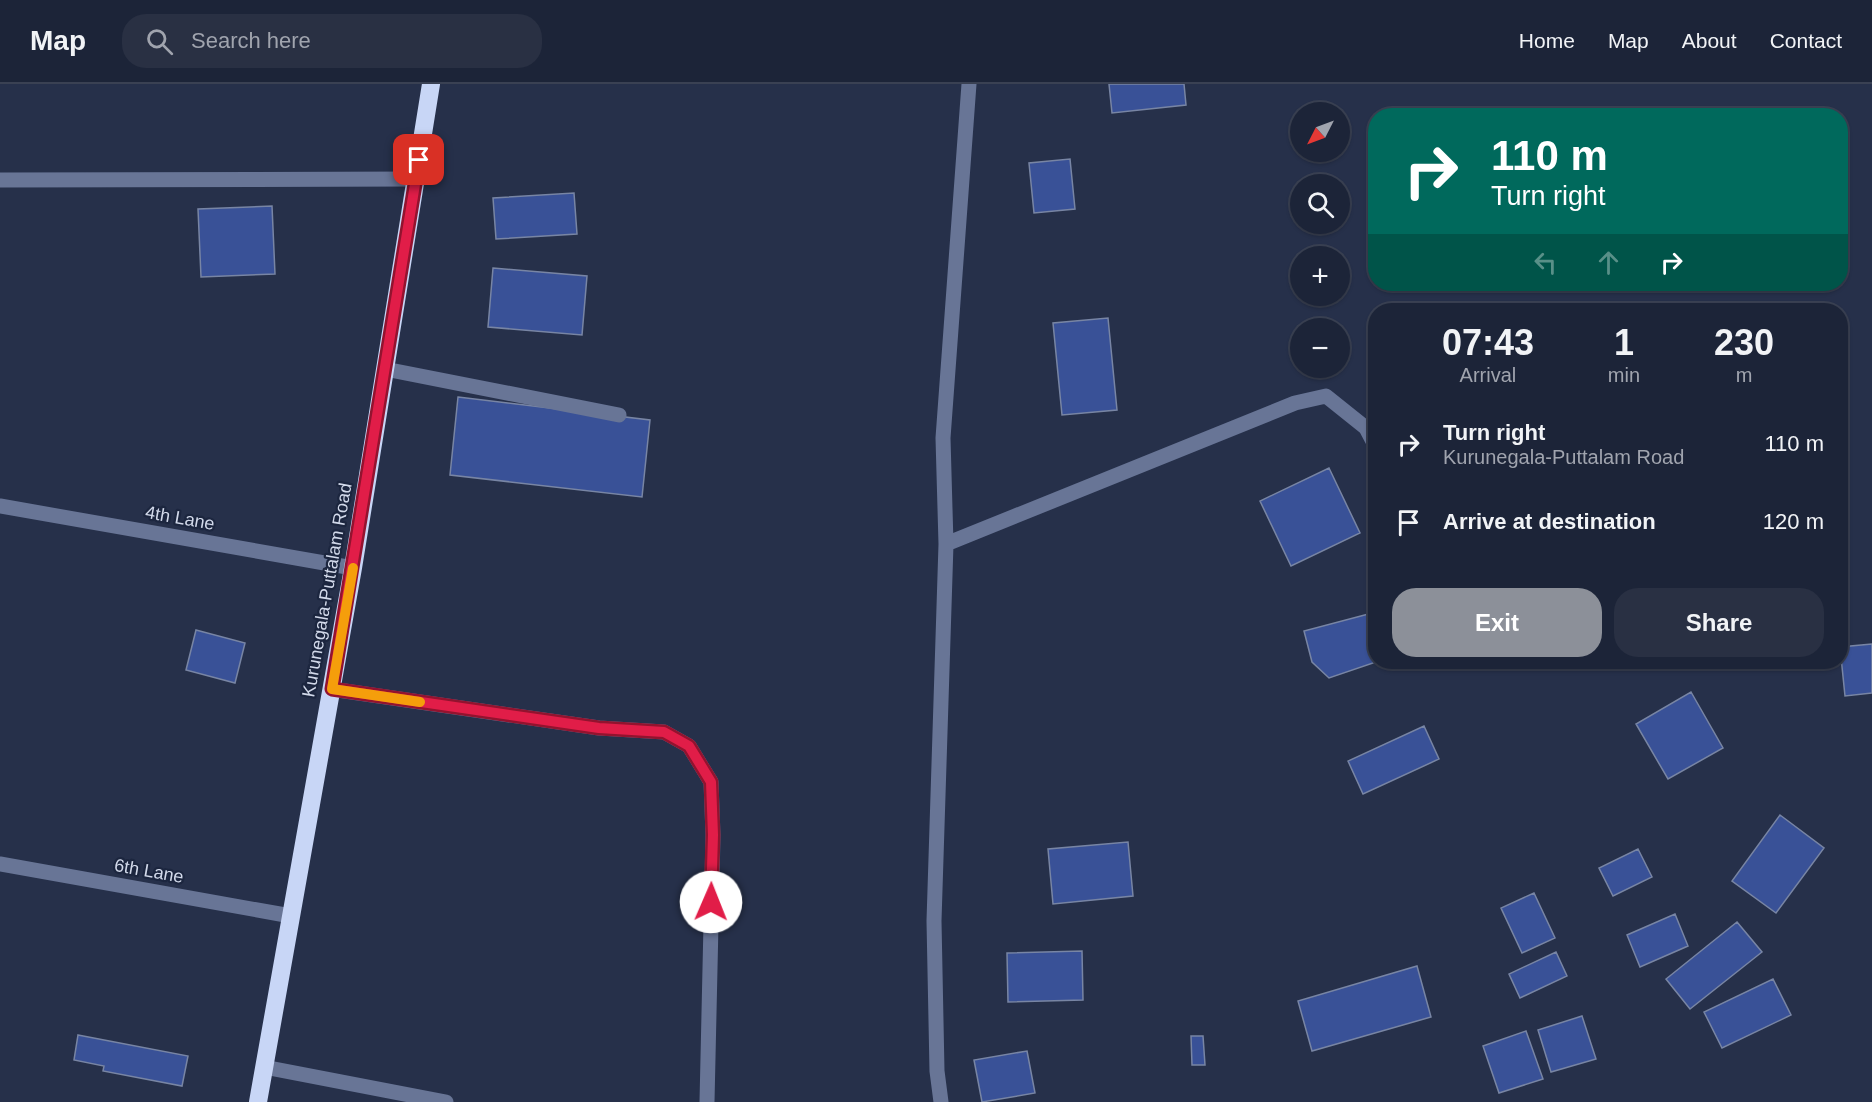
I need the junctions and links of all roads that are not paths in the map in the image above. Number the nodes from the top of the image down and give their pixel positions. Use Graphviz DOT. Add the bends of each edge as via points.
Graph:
graph roads {
  1 [pos="431,84"];
  2 [pos="969,84"];
  3 [pos="416,179"];
  4 [pos="0,180"];
  5 [pos="385,369"];
  6 [pos="619,415"];
  7 [pos="1368,432"];
  8 [pos="0,506"];
  9 [pos="946,544"];
  10 [pos="353,568"];
  11 [pos="332,689"];
  12 [pos="0,864"];
  13 [pos="291,916"];
  14 [pos="264,1067"];
  15 [pos="258,1102"];
  16 [pos="446,1102"];
  17 [pos="707,1102"];
  18 [pos="940,1102"];
  1 -- 3 [label="highway, Kurunegala-Puttalam Road"];
  2 -- 9 [label="street" via="943,438"];
  3 -- 4 [label="street"];
  3 -- 5 [label="highway, Kurunegala-Puttalam Road"];
  5 -- 6 [label="street"];
  5 -- 10 [label="highway, Kurunegala-Puttalam Road"];
  7 -- 9 [label="street" via="1326,396 1295,403"];
  8 -- 10 [label="street, 4th Lane"];
  9 -- 18 [label="street" via="934,921"];
  10 -- 11 [label="highway, Kurunegala-Puttalam Road"];
  11 -- 13 [label="highway, Kurunegala-Puttalam Road"];
  11 -- 17 [label="street" via="599,728 664,732 689,746 711,782"];
  12 -- 13 [label="street, 6th Lane"];
  13 -- 14 [label="highway, Kurunegala-Puttalam Road"];
  14 -- 15 [label="highway, Kurunegala-Puttalam Road"];
  14 -- 16 [label="street"];
}
